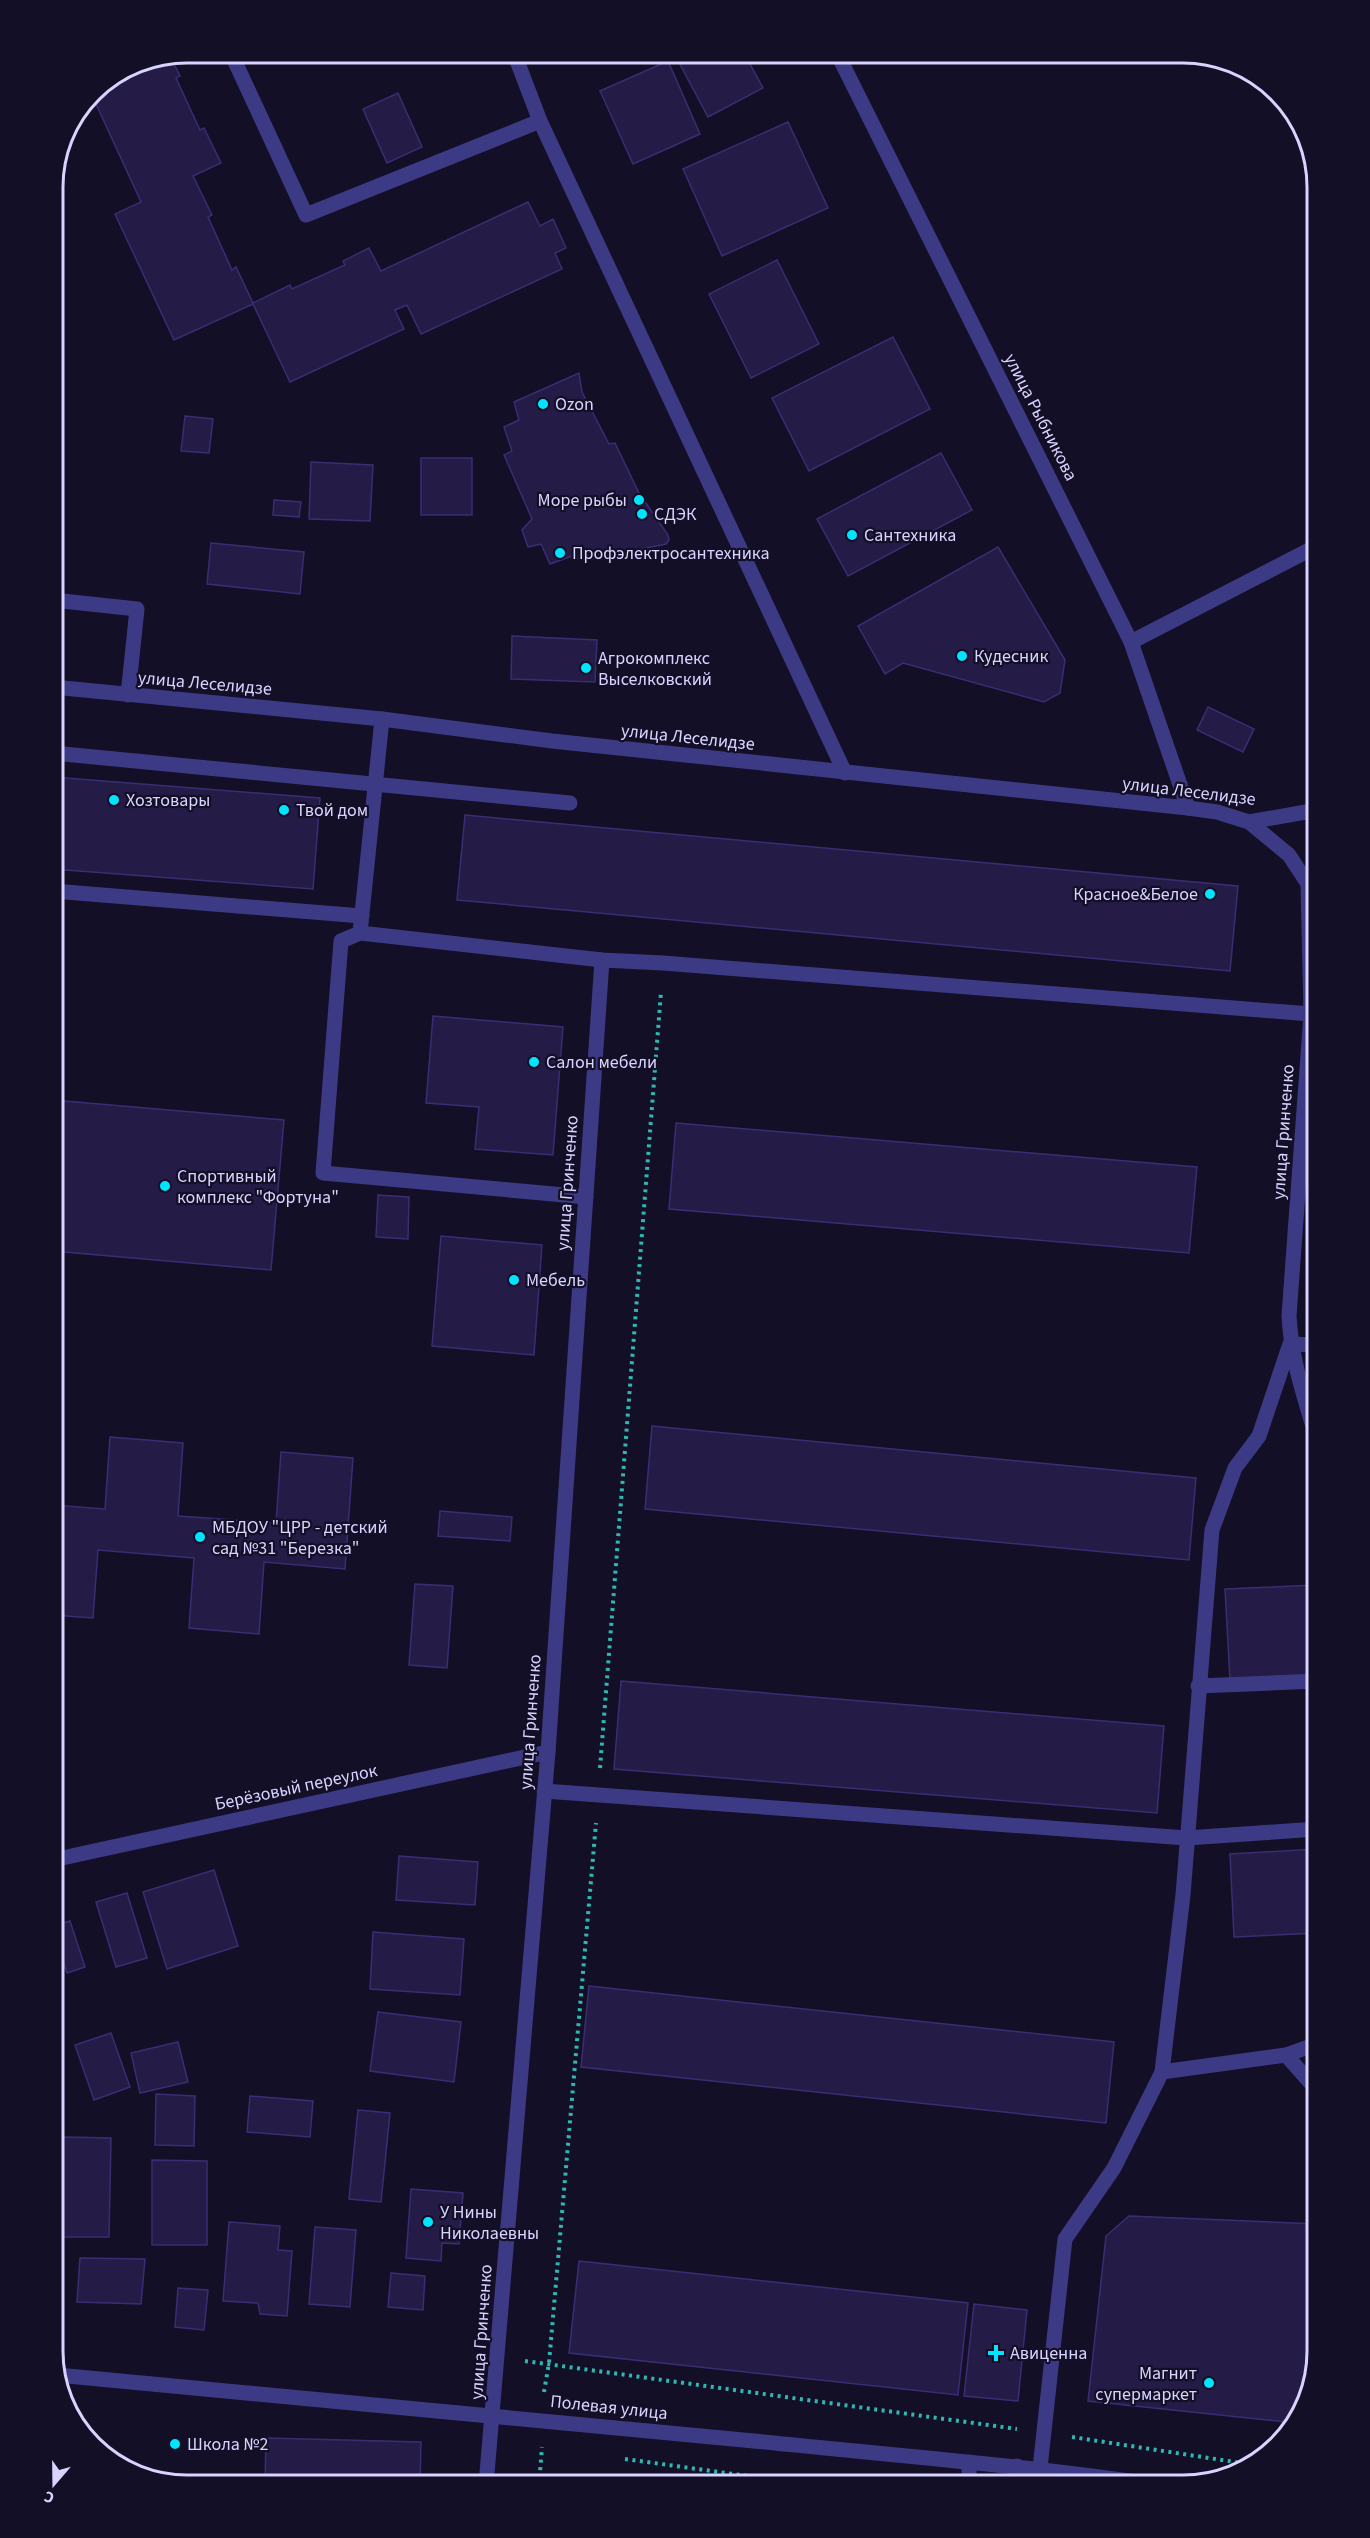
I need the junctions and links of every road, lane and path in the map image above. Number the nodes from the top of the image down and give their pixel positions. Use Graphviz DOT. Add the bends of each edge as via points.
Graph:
graph roads {
  1 [pos="236,63"];
  2 [pos="518,63"];
  3 [pos="842,63"];
  4 [pos="540,121"];
  5 [pos="1307,551"];
  6 [pos="63,601"];
  7 [pos="1131,642"];
  8 [pos="63,688"];
  9 [pos="128,695"];
  10 [pos="382,719"];
  11 [pos="63,754"];
  12 [pos="845,773"];
  13 [pos="374,786"];
  14 [pos="570,803"];
  15 [pos="1188,808"];
  16 [pos="1307,812"];
  17 [pos="1249,822"];
  18 [pos="1307,882"];
  19 [pos="63,892"];
  20 [pos="362,916"];
  21 [pos="360,933"];
  22 [pos="602,960"];
  23 [pos="663,963"];
  24 [pos="1307,1014"];
  25 [pos="1307,1069"];
  26 [pos="586,1197"];
  27 [pos="1290,1344"];
  28 [pos="1307,1345"];
  29 [pos="1307,1407"];
  30 [pos="1307,1681"];
  31 [pos="1198,1686"];
  32 [pos="548,1752"];
  33 [pos="544,1791"];
  34 [pos="598,1793"];
  35 [pos="1307,1830"];
  36 [pos="1187,1838"];
  37 [pos="63,1858"];
  38 [pos="1307,2048"];
  39 [pos="1286,2055"];
  40 [pos="1162,2072"];
  41 [pos="1307,2079"];
  42 [pos="498,2358"];
  43 [pos="549,2363"];
  44 [pos="65,2376"];
  45 [pos="494,2414"];
  46 [pos="540,2420"];
  47 [pos="1044,2431"];
  48 [pos="969,2462"];
  49 [pos="1237,2462"];
  50 [pos="1017,2466"];
  51 [pos="1040,2468"];
  52 [pos="487,2475"];
  53 [pos="539,2475"];
  54 [pos="969,2475"];
  55 [pos="1016,2475"];
  56 [pos="1086,2475"];
  1 -- 4 [label="street" via="306,215"];
  2 -- 4 [label="street"];
  3 -- 7 [label="street, улица Рыбникова"];
  4 -- 12 [label="street"];
  5 -- 7 [label="street"];
  6 -- 9 [label="street" via="136,609"];
  7 -- 15 [label="street, улица Рыбникова"];
  8 -- 9 [label="street, улица Леселидзе"];
  9 -- 10 [label="street, улица Леселидзе"];
  10 -- 12 [label="street, улица Леселидзе"];
  10 -- 13 [label="street"];
  11 -- 13 [label="street"];
  12 -- 15 [label="street, улица Леселидзе"];
  13 -- 14 [label="street"];
  13 -- 20 [label="street"];
  15 -- 17 [label="street, улица Леселидзе"];
  16 -- 17 [label="street, улица Леселидзе"];
  17 -- 18 [label="street, улица Гринченко" via="1289,855"];
  19 -- 20 [label="street"];
  20 -- 21 [label="street"];
  21 -- 22 [label="street"];
  21 -- 26 [label="street" via="340,941 323,1173"];
  22 -- 23 [label="street"];
  22 -- 26 [label="street, улица Гринченко"];
  23 -- 24 [label="street"];
  23 -- 34 [label="path"];
  25 -- 27 [label="street, улица Гринченко"];
  26 -- 32 [label="street, улица Гринченко"];
  27 -- 28 [label="street"];
  27 -- 29 [label="street, улица Гринченко"];
  27 -- 31 [label="street" via="1259,1436 1235,1468 1212,1530"];
  30 -- 31 [label="street"];
  31 -- 36 [label="street"];
  32 -- 33 [label="street, улица Гринченко"];
  32 -- 37 [label="street, Берёзовый переулок"];
  33 -- 34 [label="street"];
  33 -- 42 [label="street, улица Гринченко"];
  34 -- 36 [label="street"];
  34 -- 43 [label="path"];
  35 -- 36 [label="street"];
  36 -- 40 [label="street"];
  38 -- 39 [label="street"];
  39 -- 40 [label="street"];
  39 -- 41 [label="street"];
  40 -- 47 [label="street" via="1114,2168 1065,2239"];
  42 -- 43 [label="path"];
  42 -- 45 [label="street, улица Гринченко"];
  43 -- 46 [label="path"];
  43 -- 47 [label="path"];
  44 -- 45 [label="street, Полевая улица"];
  45 -- 46 [label="street, Полевая улица"];
  45 -- 52 [label="street, улица Гринченко"];
  46 -- 48 [label="street, Полевая улица"];
  46 -- 53 [label="path" via="543,2448"];
  47 -- 49 [label="path"];
  47 -- 51 [label="street"];
  48 -- 50 [label="street, Полевая улица"];
  48 -- 54 [label="street"];
  50 -- 51 [label="street, Полевая улица"];
  50 -- 55 [label="street"];
  51 -- 56 [label="street, Полевая улица"];
}
